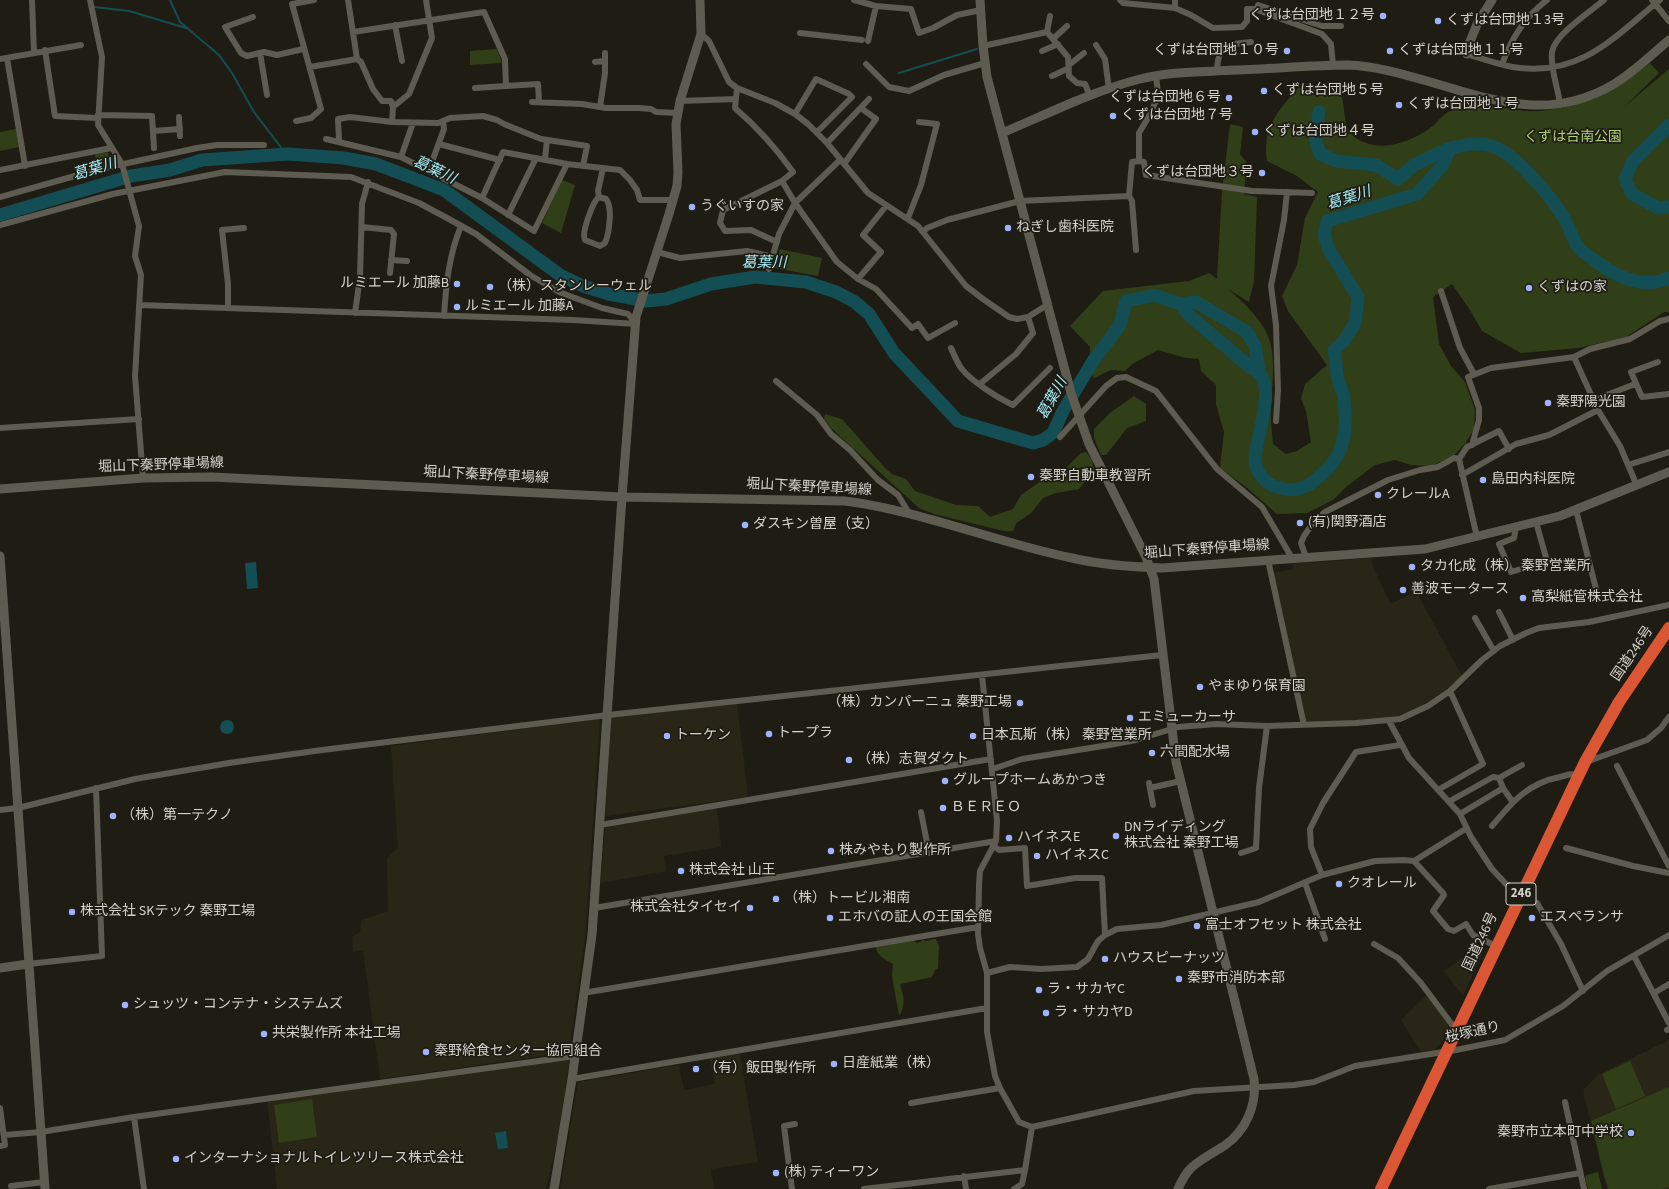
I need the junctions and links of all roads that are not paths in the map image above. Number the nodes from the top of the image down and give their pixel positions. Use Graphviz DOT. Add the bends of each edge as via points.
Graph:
graph roads {
  1 [pos="32,0"];
  2 [pos="90,0"];
  3 [pos="314,0"];
  4 [pos="348,0"];
  5 [pos="426,0"];
  6 [pos="700,0"];
  7 [pos="854,0"];
  8 [pos="980,0"];
  9 [pos="1120,0"];
  10 [pos="1175,0"];
  11 [pos="1492,0"];
  12 [pos="1547,0"];
  13 [pos="1604,0"];
  14 [pos="1656,1"];
  15 [pos="1538,2"];
  16 [pos="1257,4"];
  17 [pos="876,6"];
  18 [pos="1175,8"];
  19 [pos="981,10"];
  20 [pos="1050,16"];
  21 [pos="253,17"];
  22 [pos="429,19"];
  23 [pos="1669,21"];
  24 [pos="395,25"];
  25 [pos="1067,26"];
  26 [pos="1341,26"];
  27 [pos="353,32"];
  28 [pos="800,32"];
  29 [pos="1047,32"];
  30 [pos="701,34"];
  31 [pos="1669,40"];
  32 [pos="1056,41"];
  33 [pos="1251,42"];
  34 [pos="81,45"];
  35 [pos="1096,45"];
  36 [pos="983,46"];
  37 [pos="304,48"];
  38 [pos="45,50"];
  39 [pos="1042,51"];
  40 [pos="34,53"];
  41 [pos="260,53"];
  42 [pos="605,53"];
  43 [pos="1084,53"];
  44 [pos="1467,54"];
  45 [pos="3,59"];
  46 [pos="357,59"];
  47 [pos="402,61"];
  48 [pos="604,61"];
  49 [pos="595,62"];
  50 [pos="984,63"];
  51 [pos="866,64"];
  52 [pos="1502,64"];
  53 [pos="1333,65"];
  54 [pos="310,67"];
  55 [pos="1068,67"];
  56 [pos="1554,68"];
  57 [pos="1217,71"];
  58 [pos="1156,75"];
  59 [pos="1052,76"];
  60 [pos="506,86"];
  61 [pos="475,88"];
  62 [pos="737,88"];
  63 [pos="1109,89"];
  64 [pos="267,95"];
  65 [pos="1090,96"];
  66 [pos="869,99"];
  67 [pos="736,100"];
  68 [pos="680,101"];
  69 [pos="1560,104"];
  70 [pos="393,107"];
  71 [pos="600,107"];
  72 [pos="861,108"];
  73 [pos="677,113"];
  74 [pos="795,114"];
  75 [pos="97,117"];
  76 [pos="179,117"];
  77 [pos="296,121"];
  78 [pos="392,122"];
  79 [pos="443,122"];
  80 [pos="919,122"];
  81 [pos="413,123"];
  82 [pos="153,131"];
  83 [pos="817,132"];
  84 [pos="1002,133"];
  85 [pos="326,139"];
  86 [pos="547,140"];
  87 [pos="339,141"];
  88 [pos="827,143"];
  89 [pos="439,144"];
  90 [pos="264,145"];
  91 [pos="111,148"];
  92 [pos="154,148"];
  93 [pos="401,157"];
  94 [pos="536,158"];
  95 [pos="545,159"];
  96 [pos="500,160"];
  97 [pos="1139,161"];
  98 [pos="842,162"];
  99 [pos="122,164"];
  100 [pos="567,164"];
  101 [pos="25,166"];
  102 [pos="584,166"];
  103 [pos="603,168"];
  104 [pos="0,170"];
  105 [pos="429,170"];
  106 [pos="782,181"];
  107 [pos="368,182"];
  108 [pos="129,190"];
  109 [pos="1287,192"];
  110 [pos="1312,193"];
  111 [pos="1129,196"];
  112 [pos="0,197"];
  113 [pos="599,197"];
  114 [pos="482,198"];
  115 [pos="673,200"];
  116 [pos="1020,202"];
  117 [pos="795,203"];
  118 [pos="886,206"];
  119 [pos="508,215"];
  120 [pos="908,218"];
  121 [pos="0,226"];
  122 [pos="461,226"];
  123 [pos="362,227"];
  124 [pos="244,228"];
  125 [pos="924,231"];
  126 [pos="777,242"];
  127 [pos="1136,250"];
  128 [pos="657,252"];
  129 [pos="773,257"];
  130 [pos="391,260"];
  131 [pos="407,261"];
  132 [pos="769,269"];
  133 [pos="390,273"];
  134 [pos="858,278"];
  135 [pos="1441,291"];
  136 [pos="1047,304"];
  137 [pos="139,305"];
  138 [pos="228,308"];
  139 [pos="355,313"];
  140 [pos="444,316"];
  141 [pos="1028,317"];
  142 [pos="1669,319"];
  143 [pos="636,320"];
  144 [pos="955,323"];
  145 [pos="951,348"];
  146 [pos="1574,356"];
  147 [pos="1658,362"];
  148 [pos="1050,368"];
  149 [pos="1474,374"];
  150 [pos="776,381"];
  151 [pos="980,384"];
  152 [pos="1635,384"];
  153 [pos="1669,394"];
  154 [pos="1594,400"];
  155 [pos="1598,410"];
  156 [pos="139,419"];
  157 [pos="1276,421"];
  158 [pos="0,428"];
  159 [pos="1060,437"];
  160 [pos="1472,445"];
  161 [pos="1509,449"];
  162 [pos="1669,452"];
  163 [pos="1459,459"];
  164 [pos="1628,465"];
  165 [pos="1669,472"];
  166 [pos="1462,475"];
  167 [pos="143,478"];
  168 [pos="1637,486"];
  169 [pos="0,489"];
  170 [pos="622,497"];
  171 [pos="1576,510"];
  172 [pos="909,513"];
  173 [pos="1536,522"];
  174 [pos="1516,527"];
  175 [pos="1477,537"];
  176 [pos="0,556"];
  177 [pos="1306,557"];
  178 [pos="1292,558"];
  179 [pos="1268,560"];
  180 [pos="1150,568"];
  181 [pos="1596,588"];
  182 [pos="1669,605"];
  183 [pos="1500,612"];
  184 [pos="1475,618"];
  185 [pos="1669,628"];
  186 [pos="1513,640"];
  187 [pos="1494,651"];
  188 [pos="1162,655"];
  189 [pos="982,675"];
  190 [pos="1450,691"];
  191 [pos="608,714"];
  192 [pos="1669,717"];
  193 [pos="1389,721"];
  194 [pos="1304,725"];
  195 [pos="1267,726"];
  196 [pos="1172,730"];
  197 [pos="1400,745"];
  198 [pos="991,759"];
  199 [pos="1585,762"];
  200 [pos="1522,765"];
  201 [pos="1617,766"];
  202 [pos="993,769"];
  203 [pos="1578,775"];
  204 [pos="1499,778"];
  205 [pos="1181,781"];
  206 [pos="96,788"];
  207 [pos="1503,788"];
  208 [pos="1438,790"];
  209 [pos="1450,801"];
  210 [pos="1512,801"];
  211 [pos="1153,805"];
  212 [pos="18,808"];
  213 [pos="0,810"];
  214 [pos="921,812"];
  215 [pos="1460,814"];
  216 [pos="600,825"];
  217 [pos="1492,826"];
  218 [pos="1474,828"];
  219 [pos="1467,829"];
  220 [pos="995,844"];
  221 [pos="1566,848"];
  222 [pos="929,853"];
  223 [pos="1241,853"];
  224 [pos="1414,861"];
  225 [pos="1669,866"];
  226 [pos="1669,873"];
  227 [pos="1322,875"];
  228 [pos="1305,883"];
  229 [pos="1521,893"];
  230 [pos="594,908"];
  231 [pos="1214,913"];
  232 [pos="978,927"];
  233 [pos="1105,935"];
  234 [pos="1669,935"];
  235 [pos="1325,939"];
  236 [pos="1374,944"];
  237 [pos="1496,946"];
  238 [pos="1634,956"];
  239 [pos="28,964"];
  240 [pos="0,968"];
  241 [pos="987,974"];
  242 [pos="1669,984"];
  243 [pos="1583,991"];
  244 [pos="583,993"];
  245 [pos="1654,993"];
  246 [pos="988,1008"];
  247 [pos="1669,1022"];
  248 [pos="1456,1030"];
  249 [pos="1446,1052"];
  250 [pos="575,1056"];
  251 [pos="572,1079"];
  252 [pos="1255,1087"];
  253 [pos="1000,1088"];
  254 [pos="1565,1102"];
  255 [pos="911,1103"];
  256 [pos="0,1108"];
  257 [pos="134,1117"];
  258 [pos="795,1124"];
  259 [pos="1032,1127"];
  260 [pos="41,1132"];
  261 [pos="4,1135"];
  262 [pos="0,1146"];
  263 [pos="1025,1170"];
  264 [pos="1580,1173"];
  265 [pos="964,1176"];
  266 [pos="45,1185"];
  267 [pos="12,1186"];
  268 [pos="144,1189"];
  269 [pos="554,1189"];
  270 [pos="792,1189"];
  271 [pos="864,1189"];
  272 [pos="966,1189"];
  273 [pos="1014,1189"];
  274 [pos="1178,1189"];
  275 [pos="1381,1189"];
  276 [pos="1489,1189"];
  277 [pos="1584,1189"];
  1 -- 40 [label="street"];
  2 -- 75 [label="street" via="102,57"];
  3 -- 37 [label="street" via="292,4"];
  4 -- 27 [label="street"];
  5 -- 22 [label="street"];
  6 -- 30 [label="street"];
  7 -- 17 [label="street"];
  8 -- 19 [label="street"];
  9 -- 18 [label="street" via="1124,3"];
  10 -- 18 [label="street"];
  11 -- 44 [label="street" via="1478,22"];
  12 -- 15 [label="street"];
  13 -- 56 [label="street" via="1557,40 1552,50"];
  14 -- 23 [label="street"];
  14 -- 56 [label="street" via="1595,52"];
  15 -- 52 [label="street" via="1516,32"];
  16 -- 18 [label="street" via="1247,9 1247,21 1242,27 1208,26"];
  16 -- 26 [label="street" via="1322,26"];
  16 -- 53 [label="street" via="1322,34 1331,44"];
  17 -- 19 [label="street" via="911,9 919,33 957,14"];
  17 -- 28 [label="street" via="865,41"];
  19 -- 36 [label="street"];
  20 -- 29 [label="street"];
  21 -- 41 [label="street" via="225,27 241,53 247,56"];
  22 -- 24 [label="street"];
  22 -- 60 [label="street" via="484,12 505,59"];
  22 -- 70 [label="street" via="432,38 412,87 409,94"];
  24 -- 27 [label="street"];
  24 -- 47 [label="street"];
  25 -- 32 [label="street"];
  27 -- 46 [label="street"];
  29 -- 32 [label="street"];
  29 -- 36 [label="street"];
  30 -- 62 [label="street" via="709,41 729,82"];
  30 -- 68 [label="street"];
  31 -- 69 [label="street" via="1614,84 1578,100"];
  32 -- 39 [label="street"];
  32 -- 55 [label="street" via="1068,57"];
  33 -- 57 [label="street" via="1224,48 1219,54"];
  34 -- 38 [label="street"];
  35 -- 63 [label="street" via="1105,59"];
  36 -- 50 [label="street"];
  37 -- 41 [label="street" via="278,55"];
  37 -- 54 [label="street"];
  38 -- 40 [label="street"];
  38 -- 75 [label="street" via="56,116"];
  40 -- 45 [label="street"];
  41 -- 64 [label="street"];
  42 -- 48 [label="street"];
  43 -- 55 [label="street"];
  44 -- 52 [label="street"];
  45 -- 101 [label="street"];
  46 -- 54 [label="street"];
  46 -- 70 [label="street" via="382,101 391,101"];
  48 -- 49 [label="street"];
  48 -- 71 [label="street" via="605,73"];
  50 -- 51 [label="street" via="944,75 909,91 889,87"];
  50 -- 84 [label="street"];
  52 -- 56 [label="street" via="1520,68"];
  53 -- 57 [label="street"];
  53 -- 69 [label="street" via="1381,70 1507,104"];
  54 -- 77 [label="street" via="321,109 311,118"];
  55 -- 59 [label="street"];
  55 -- 65 [label="street" via="1071,80 1085,84"];
  56 -- 69 [label="street"];
  57 -- 58 [label="street"];
  58 -- 63 [label="street"];
  58 -- 97 [label="street" via="1158,94 1152,111 1139,133"];
  60 -- 61 [label="street"];
  60 -- 71 [label="street" via="538,84 536,102"];
  62 -- 67 [label="street"];
  62 -- 74 [label="street"];
  63 -- 65 [label="street"];
  65 -- 84 [label="street"];
  66 -- 72 [label="street"];
  67 -- 68 [label="street"];
  67 -- 106 [label="street" via="736,108 778,150 793,172"];
  68 -- 73 [label="street"];
  70 -- 78 [label="street"];
  71 -- 73 [label="street"];
  72 -- 88 [label="street"];
  72 -- 98 [label="street" via="876,119"];
  73 -- 115 [label="street" via="678,173"];
  74 -- 83 [label="street"];
  74 -- 83 [label="street" via="816,80 849,94 852,97"];
  75 -- 82 [label="street" via="152,116"];
  75 -- 91 [label="street" via="100,132"];
  76 -- 82 [label="street" via="180,132"];
  78 -- 81 [label="street"];
  78 -- 87 [label="street" via="350,117 338,119"];
  79 -- 81 [label="street"];
  79 -- 86 [label="street" via="450,118 483,116"];
  79 -- 89 [label="street" via="444,129"];
  80 -- 120 [label="street" via="937,124 921,185"];
  81 -- 93 [label="street"];
  82 -- 92 [label="street"];
  83 -- 88 [label="street"];
  84 -- 116 [label="street"];
  85 -- 87 [label="street"];
  86 -- 95 [label="street"];
  86 -- 102 [label="street" via="587,146"];
  87 -- 93 [label="street"];
  88 -- 98 [label="street"];
  89 -- 96 [label="street"];
  89 -- 105 [label="street"];
  90 -- 99 [label="street" via="217,145"];
  91 -- 99 [label="street"];
  91 -- 101 [label="street"];
  93 -- 105 [label="street"];
  94 -- 95 [label="street"];
  94 -- 96 [label="street" via="503,152"];
  94 -- 119 [label="street"];
  95 -- 100 [label="street"];
  96 -- 114 [label="street"];
  97 -- 109 [label="street" via="1144,162 1146,175 1252,191"];
  97 -- 111 [label="street" via="1132,162"];
  98 -- 117 [label="street"];
  98 -- 118 [label="street" via="868,193"];
  99 -- 108 [label="street"];
  99 -- 112 [label="street"];
  100 -- 102 [label="street"];
  100 -- 119 [label="street" via="534,231"];
  101 -- 104 [label="street"];
  102 -- 103 [label="street"];
  103 -- 113 [label="street"];
  103 -- 115 [label="street" via="620,170 637,190 640,200"];
  105 -- 114 [label="street"];
  106 -- 117 [label="street"];
  106 -- 126 [label="street" via="726,208 720,217 720,223 725,231 750,230"];
  107 -- 108 [label="street" via="351,177 225,172"];
  107 -- 122 [label="street" via="419,203"];
  107 -- 123 [label="street" via="362,204"];
  108 -- 121 [label="street"];
  108 -- 137 [label="street" via="139,226 135,256 141,274"];
  109 -- 110 [label="street"];
  109 -- 157 [label="street" via="1271,286 1276,325"];
  111 -- 116 [label="street"];
  111 -- 127 [label="street" via="1132,201"];
  113 -- 113 [label="street" via="594,202 584,237 588,242 600,246 605,243 608,234 609,203"];
  114 -- 119 [label="street"];
  115 -- 128 [label="street"];
  116 -- 125 [label="street" via="947,220"];
  116 -- 136 [label="street"];
  117 -- 126 [label="street"];
  117 -- 134 [label="street" via="837,262"];
  118 -- 120 [label="street"];
  118 -- 134 [label="street" via="863,235 881,252"];
  120 -- 125 [label="street"];
  122 -- 140 [label="street" via="452,249 452,259 445,267"];
  122 -- 143 [label="street" via="476,234 543,284 602,308 628,314"];
  123 -- 130 [label="street" via="390,230 394,234"];
  123 -- 139 [label="street" via="360,277"];
  124 -- 138 [label="street" via="222,230"];
  125 -- 141 [label="street" via="960,278 977,295 1009,317"];
  126 -- 129 [label="street"];
  128 -- 129 [label="street" via="680,258 747,251"];
  128 -- 143 [label="street"];
  129 -- 132 [label="street"];
  130 -- 131 [label="street"];
  130 -- 133 [label="street"];
  134 -- 144 [label="street" via="876,289 912,328 918,324 928,338"];
  135 -- 149 [label="street" via="1460,348"];
  136 -- 141 [label="street"];
  136 -- 180 [label="street" via="1068,381 1089,444"];
  137 -- 138 [label="street"];
  137 -- 156 [label="street" via="135,376"];
  138 -- 139 [label="street"];
  139 -- 140 [label="street"];
  140 -- 143 [label="street"];
  141 -- 151 [label="street" via="1033,333 1016,354"];
  142 -- 146 [label="street" via="1660,321 1630,339"];
  143 -- 170 [label="street"];
  145 -- 151 [label="street" via="961,367"];
  146 -- 149 [label="street" via="1491,368"];
  146 -- 154 [label="street"];
  147 -- 152 [label="street" via="1631,372"];
  148 -- 151 [label="street" via="1013,405 999,399"];
  149 -- 160 [label="street" via="1468,377 1477,397 1479,420"];
  150 -- 172 [label="street" via="817,415 831,434 878,480 898,495"];
  152 -- 153 [label="street" via="1642,397"];
  152 -- 154 [label="street"];
  154 -- 155 [label="street"];
  155 -- 161 [label="street" via="1549,435 1516,444"];
  155 -- 164 [label="street" via="1620,446"];
  156 -- 158 [label="street"];
  156 -- 167 [label="street"];
  159 -- 178 [label="street" via="1106,386 1117,378 1126,377 1156,391 1217,469 1262,508"];
  160 -- 161 [label="street" via="1499,431"];
  160 -- 163 [label="street" via="1467,447"];
  161 -- 166 [label="street"];
  162 -- 164 [label="street"];
  163 -- 166 [label="street"];
  163 -- 177 [label="street" via="1454,458 1438,467 1388,480 1325,512 1312,523 1301,543"];
  164 -- 168 [label="street"];
  165 -- 168 [label="street, 堀山下秦野停車場線"];
  166 -- 175 [label="street"];
  167 -- 169 [label="street, 堀山下秦野停車場線"];
  167 -- 170 [label="street, 堀山下秦野停車場線" via="212,477"];
  168 -- 171 [label="street, 堀山下秦野停車場線"];
  170 -- 172 [label="street, 堀山下秦野停車場線" via="845,501"];
  170 -- 191 [label="street"];
  171 -- 173 [label="street, 堀山下秦野停車場線"];
  171 -- 181 [label="street"];
  172 -- 180 [label="street, 堀山下秦野停車場線" via="1070,558"];
  173 -- 174 [label="street, 堀山下秦野停車場線"];
  173 -- 174 [label="street" via="1547,561 1511,572 1499,544 1514,538"];
  174 -- 175 [label="street, 堀山下秦野停車場線"];
  175 -- 177 [label="street, 堀山下秦野停車場線" via="1425,549"];
  176 -- 212 [label="street"];
  177 -- 178 [label="street, 堀山下秦野停車場線"];
  178 -- 179 [label="street, 堀山下秦野停車場線"];
  179 -- 180 [label="street, 堀山下秦野停車場線"];
  179 -- 194 [label="street"];
  180 -- 188 [label="street" via="1154,579"];
  182 -- 186 [label="street" via="1589,622 1539,628"];
  183 -- 186 [label="street"];
  184 -- 187 [label="street"];
  185 -- 199 [label="highway, 国道246号 / 246" via="1619,702"];
  186 -- 187 [label="street"];
  187 -- 190 [label="street"];
  188 -- 189 [label="street"];
  188 -- 196 [label="street"];
  189 -- 191 [label="street"];
  189 -- 198 [label="street"];
  190 -- 193 [label="street" via="1413,714"];
  190 -- 208 [label="street" via="1484,764"];
  191 -- 206 [label="street" via="269,757"];
  191 -- 216 [label="street"];
  192 -- 199 [label="street" via="1647,740"];
  193 -- 194 [label="street"];
  193 -- 197 [label="street"];
  194 -- 195 [label="street"];
  195 -- 196 [label="street" via="1216,724 1177,727"];
  195 -- 223 [label="street" via="1259,788 1256,848"];
  196 -- 202 [label="street" via="1109,745 1022,759"];
  196 -- 205 [label="street"];
  197 -- 208 [label="street" via="1420,772"];
  197 -- 227 [label="street" via="1356,752 1323,803 1310,829 1309,838"];
  198 -- 202 [label="street"];
  198 -- 216 [label="street"];
  199 -- 203 [label="highway, 国道246号 / 246"];
  200 -- 204 [label="street"];
  201 -- 225 [label="street"];
  202 -- 220 [label="street" via="998,821"];
  203 -- 210 [label="street" via="1571,773 1543,780"];
  203 -- 229 [label="highway, 国道246号 / 246"];
  204 -- 207 [label="street"];
  204 -- 209 [label="street" via="1493,777"];
  205 -- 211 [label="street" via="1149,785"];
  205 -- 231 [label="street"];
  206 -- 212 [label="street"];
  206 -- 239 [label="street" via="102,956"];
  207 -- 210 [label="street"];
  207 -- 215 [label="street"];
  208 -- 209 [label="street"];
  209 -- 215 [label="street"];
  210 -- 217 [label="street"];
  212 -- 213 [label="street"];
  212 -- 239 [label="street"];
  214 -- 222 [label="street"];
  215 -- 219 [label="street"];
  216 -- 230 [label="street"];
  218 -- 219 [label="street"];
  219 -- 224 [label="street"];
  219 -- 229 [label="street" via="1492,869 1506,884"];
  220 -- 222 [label="street"];
  220 -- 232 [label="street" via="980,871"];
  220 -- 233 [label="street" via="1000,850 1025,848 1027,886 1075,878 1102,878"];
  221 -- 226 [label="street"];
  222 -- 230 [label="street"];
  224 -- 227 [label="street" via="1375,861"];
  224 -- 237 [label="street" via="1443,893 1444,896 1433,911 1448,929 1454,931 1466,924 1473,935"];
  227 -- 228 [label="street"];
  228 -- 231 [label="street" via="1259,902"];
  228 -- 235 [label="street"];
  229 -- 237 [label="highway, 国道246号 / 246"];
  229 -- 243 [label="street" via="1537,903 1545,913"];
  230 -- 244 [label="street"];
  231 -- 233 [label="street" via="1161,924 1117,929"];
  231 -- 252 [label="street"];
  232 -- 241 [label="street"];
  232 -- 244 [label="street"];
  233 -- 241 [label="street" via="1098,941 1088,960 1078,967 1010,967"];
  234 -- 238 [label="street, 桜塚通り"];
  236 -- 248 [label="street" via="1402,962"];
  237 -- 248 [label="highway, 国道246号 / 246"];
  238 -- 243 [label="street, 桜塚通り" via="1607,971"];
  238 -- 245 [label="street"];
  239 -- 240 [label="street"];
  239 -- 260 [label="street"];
  241 -- 246 [label="street"];
  242 -- 245 [label="street"];
  243 -- 249 [label="street, 桜塚通り" via="1563,1006 1505,1040"];
  244 -- 250 [label="street"];
  245 -- 247 [label="street"];
  246 -- 251 [label="street"];
  246 -- 253 [label="street" via="987,1032"];
  248 -- 249 [label="highway, 国道246号 / 246"];
  249 -- 252 [label="street, 桜塚通り" via="1355,1066 1314,1082"];
  249 -- 275 [label="highway, 国道246号 / 246"];
  250 -- 251 [label="street"];
  250 -- 257 [label="street"];
  251 -- 269 [label="street"];
  252 -- 259 [label="street, 桜塚通り" via="1194,1091"];
  252 -- 274 [label="street" via="1252,1107 1241,1128 1225,1145 1190,1169"];
  253 -- 255 [label="street"];
  253 -- 259 [label="street" via="1019,1122"];
  254 -- 264 [label="street"];
  256 -- 261 [label="street"];
  257 -- 260 [label="street"];
  257 -- 268 [label="street"];
  258 -- 270 [label="street" via="784,1126"];
  259 -- 263 [label="street"];
  260 -- 261 [label="street"];
  260 -- 266 [label="street"];
  261 -- 262 [label="street" via="5,1145"];
  263 -- 265 [label="street"];
  263 -- 273 [label="street" via="1022,1184"];
  264 -- 276 [label="street"];
  264 -- 277 [label="street"];
  265 -- 271 [label="street"];
  265 -- 272 [label="street"];
  266 -- 267 [label="street"];
}
